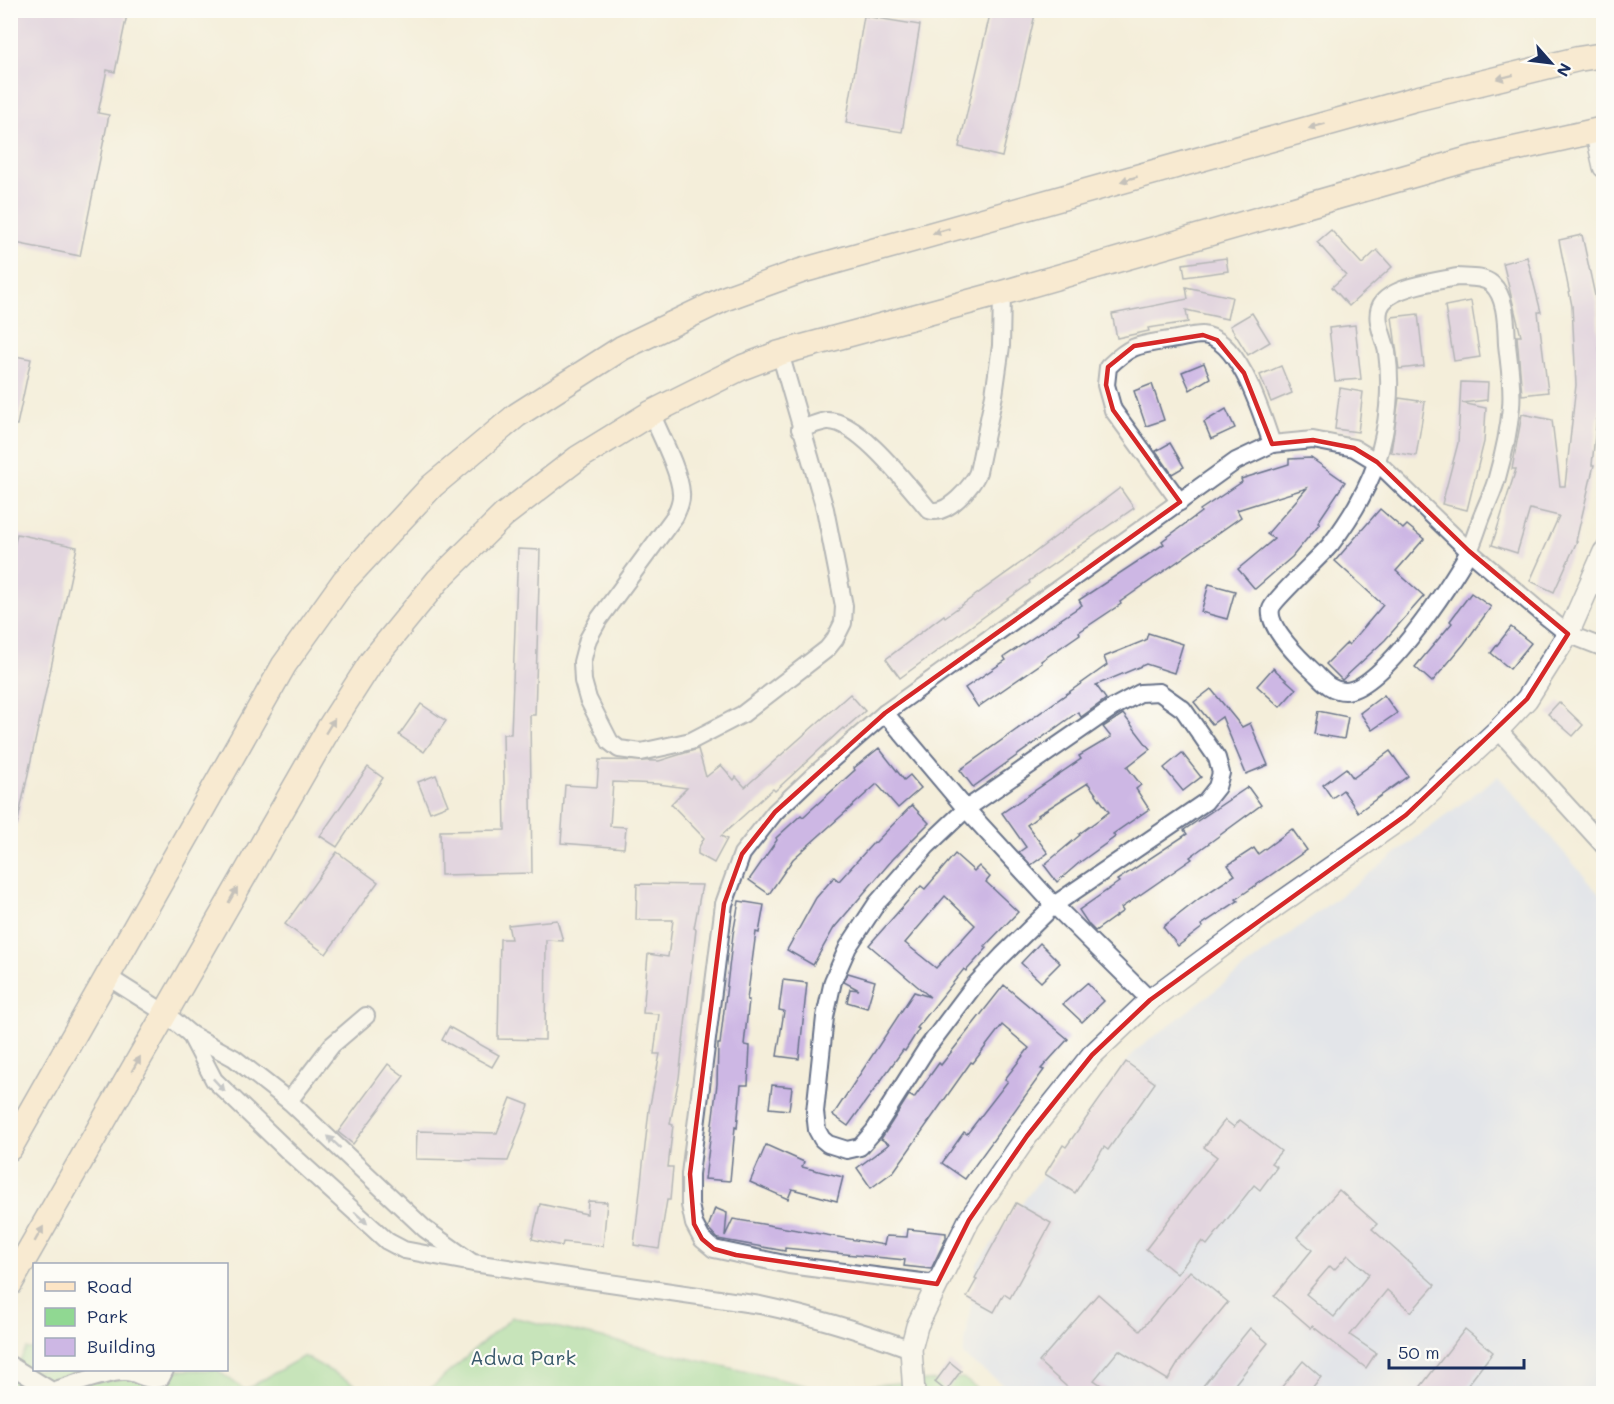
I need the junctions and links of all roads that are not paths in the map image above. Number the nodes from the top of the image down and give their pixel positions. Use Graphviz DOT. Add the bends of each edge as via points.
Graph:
graph roads {
  1 [pos="1604,55"];
  2 [pos="1600,130"];
  3 [pos="1604,167"];
  4 [pos="1002,293"];
  5 [pos="780,353"];
  6 [pos="651,413"];
  7 [pos="800,429"];
  8 [pos="1272,444"];
  9 [pos="1377,462"];
  10 [pos="1180,502"];
  11 [pos="1469,551"];
  12 [pos="1604,552"];
  13 [pos="1568,633"];
  14 [pos="1604,648"];
  15 [pos="885,713"];
  16 [pos="1498,730"];
  17 [pos="966,809"];
  18 [pos="1604,846"];
  19 [pos="1054,905"];
  20 [pos="108,977"];
  21 [pos="1150,1000"];
  22 [pos="165,1013"];
  23 [pos="366,1016"];
  24 [pos="190,1034"];
  25 [pos="289,1101"];
  26 [pos="10,1148"];
  27 [pos="473,1263"];
  28 [pos="10,1284"];
  29 [pos="937,1284"];
  30 [pos="911,1349"];
  31 [pos="10,1365"];
  32 [pos="126,1371"];
  33 [pos="126,1371"];
  34 [pos="164,1371"];
  35 [pos="914,1394"];
  1 -- 20 [label="main road, one-way" via="1414,99 801,271 726,298 622,348 517,415 432,486 344,582 284,665"];
  2 -- 3 [label="street"];
  2 -- 4 [label="main road" via="1469,159"];
  4 -- 5 [label="main road"];
  4 -- 7 [label="street" via="1001,346 978,472 967,490 946,507 929,510 864,438 845,424 827,421"];
  5 -- 6 [label="main road"];
  5 -- 7 [label="street"];
  6 -- 7 [label="street" via="678,478 680,503 675,516 599,619 582,662 588,699 610,742 619,749 641,752 691,741 743,714 826,649 843,623 844,606 825,509"];
  22 -- 6 [label="main road, one-way" via="329,728 372,661 438,580 504,515 578,458"];
  8 -- 9 [label="street" via="1313,440 1354,448"];
  8 -- 10 [label="street" via="1236,461"];
  8 -- 10 [label="street" via="1244,373 1217,340 1203,335 1134,346 1108,367 1106,385 1113,410"];
  9 -- 11 [label="street"];
  9 -- 11 [label="street" via="1354,511 1330,544 1271,609 1273,622 1293,651 1331,689 1357,689 1403,648 1432,611"];
  9 -- 11 [label="street" via="1388,399 1389,365 1377,317 1383,302 1417,286 1457,277 1491,282 1505,317 1512,405 1498,476"];
  10 -- 15 [label="street"];
  11 -- 13 [label="street"];
  12 -- 13 [label="street"];
  13 -- 14 [label="street"];
  13 -- 16 [label="street" via="1527,699"];
  15 -- 17 [label="street"];
  15 -- 29 [label="street" via="775,812 742,854 724,904 690,1174 690,1205 702,1239 714,1249 789,1265"];
  16 -- 18 [label="street"];
  16 -- 21 [label="street" via="1406,814"];
  17 -- 19 [label="street"];
  17 -- 19 [label="street" via="1112,708 1140,693 1159,692 1183,709 1218,758 1221,773 1217,787 1205,802"];
  17 -- 19 [label="street" via="877,903 848,947 833,981 825,1017 815,1112 822,1139 847,1150 860,1147 973,987"];
  19 -- 21 [label="street"];
  20 -- 22 [label="street"];
  20 -- 26 [label="main road"];
  21 -- 29 [label="street" via="1092,1055 1027,1136 969,1220"];
  22 -- 24 [label="street"];
  28 -- 22 [label="main road, one-way"];
  23 -- 25 [label="street" via="332,1045"];
  24 -- 25 [label="street" via="234,1058"];
  24 -- 27 [label="street, one-way" via="214,1080 387,1241 404,1250"];
  27 -- 25 [label="street, one-way" via="425,1228"];
  27 -- 30 [label="street" via="806,1314"];
  29 -- 30 [label="street"];
  30 -- 35 [label="street"];
  31 -- 33 [label="street" via="52,1391"];
  32 -- 34 [label="street" via="152,1380 161,1378"];
}
